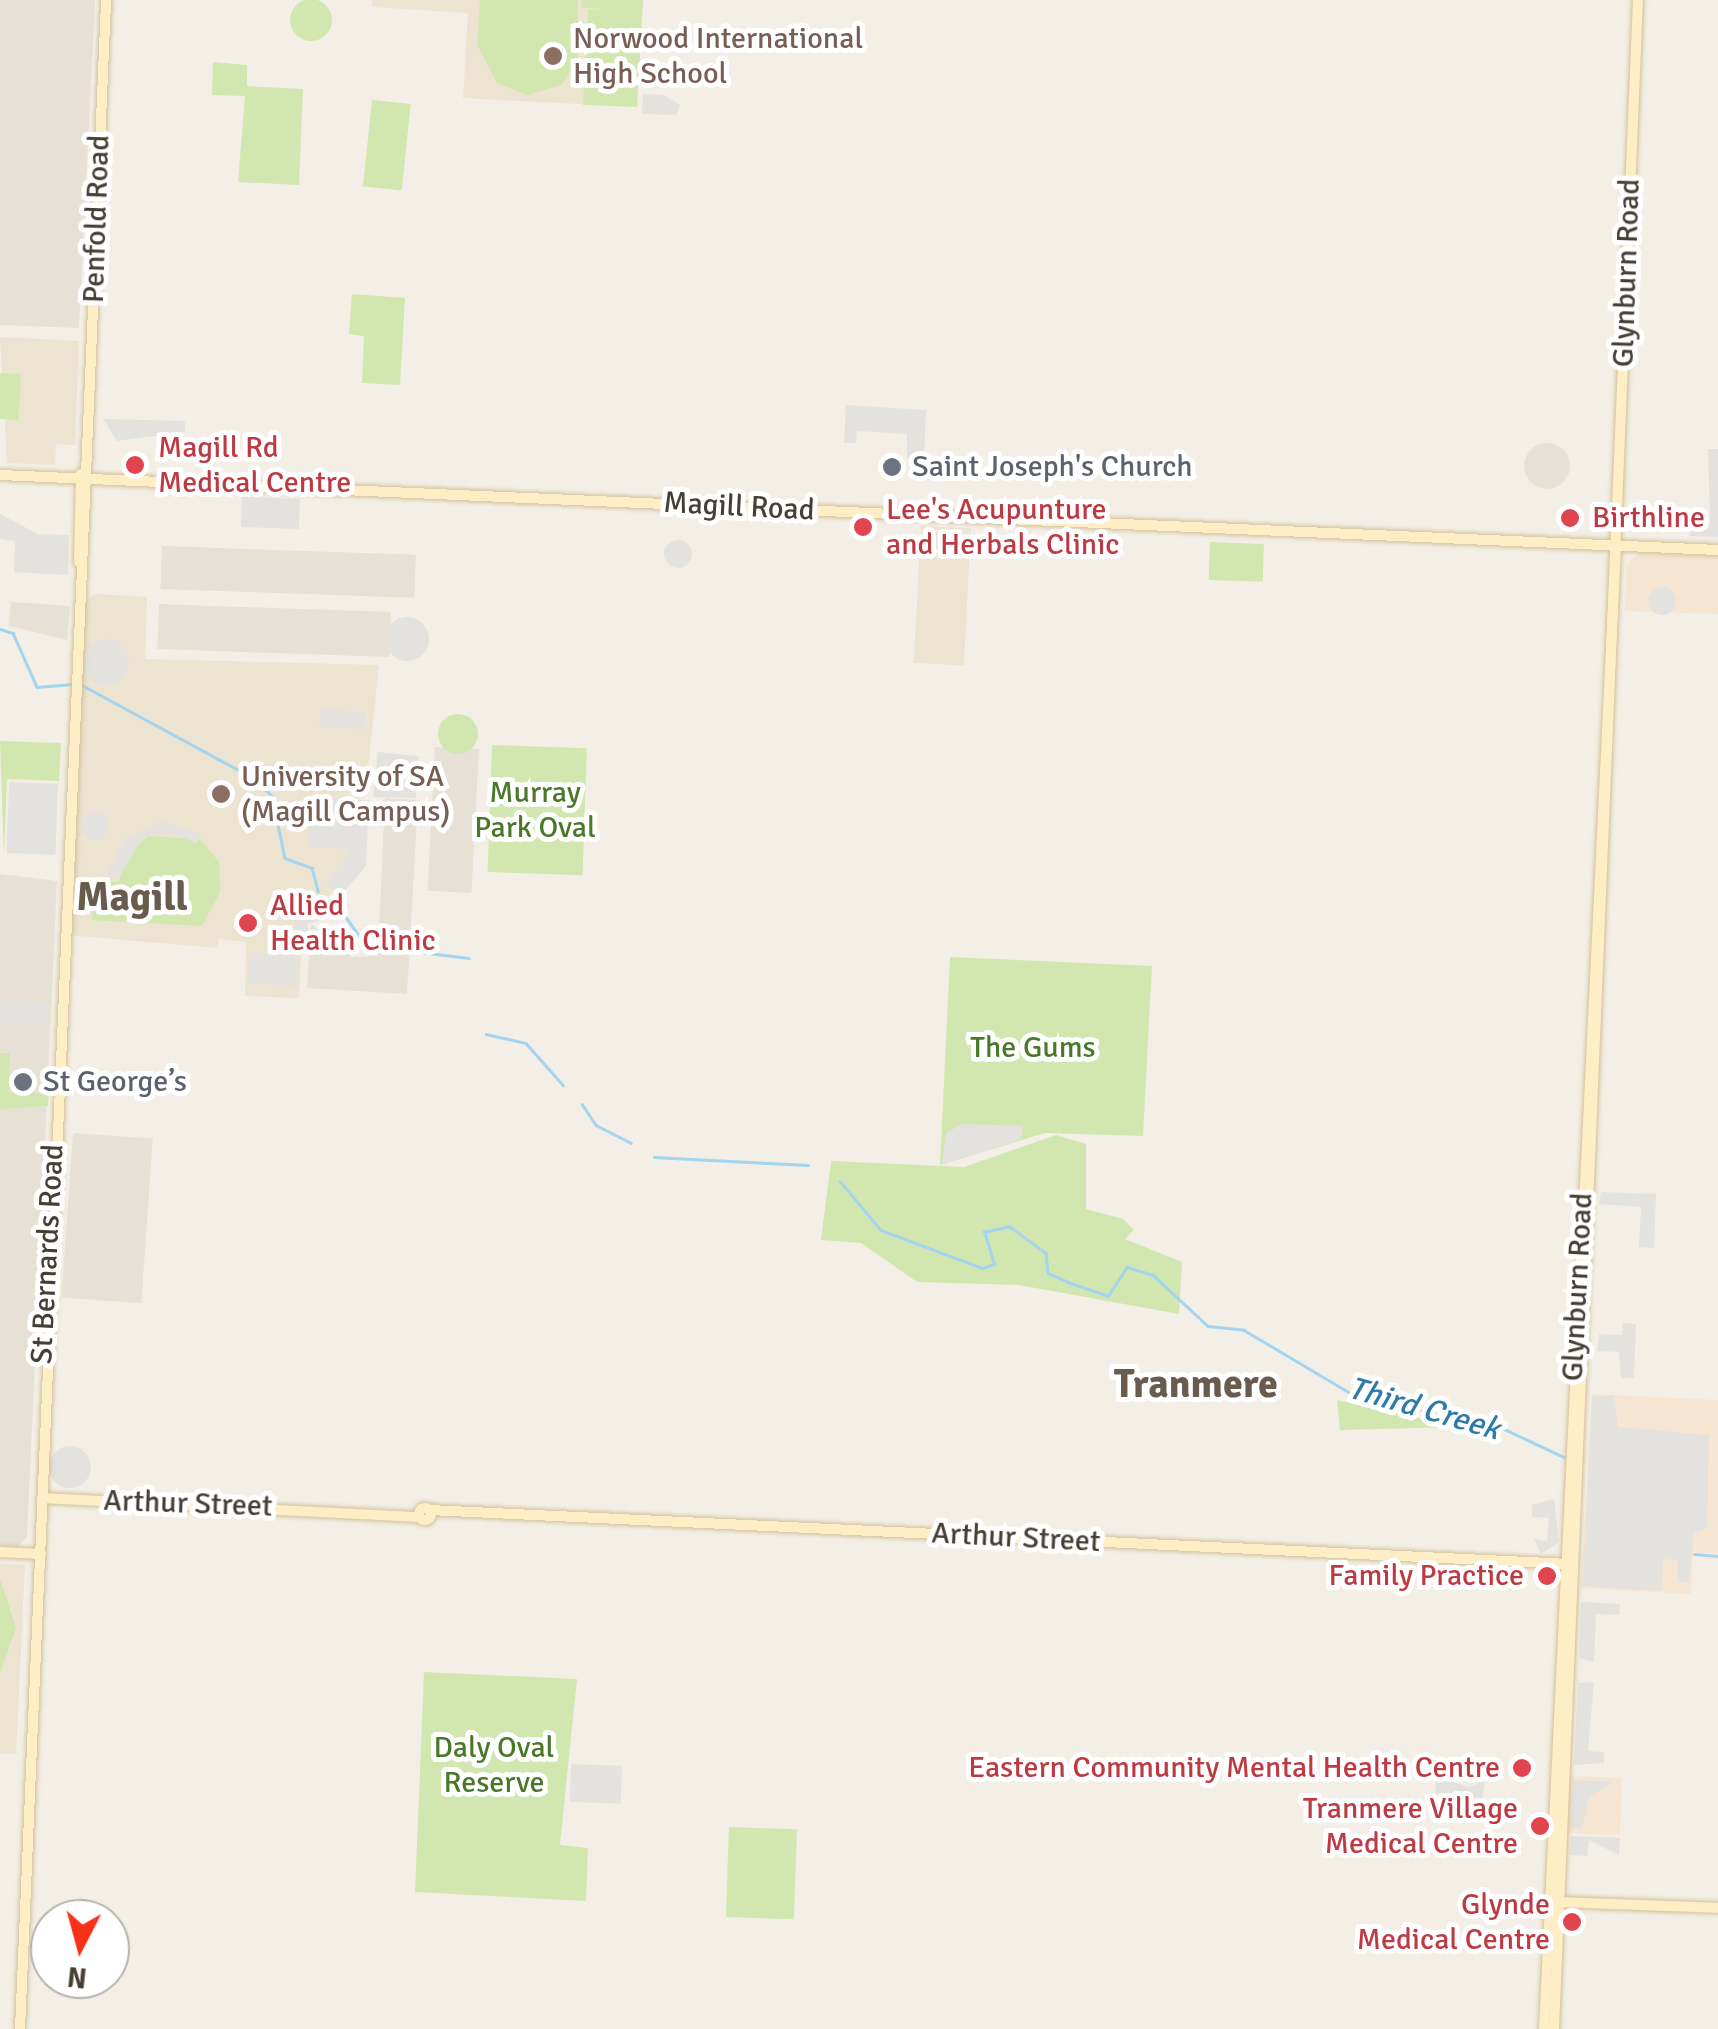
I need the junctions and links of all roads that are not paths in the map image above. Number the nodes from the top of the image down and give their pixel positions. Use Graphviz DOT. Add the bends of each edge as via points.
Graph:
graph roads {
  1 [pos="106,0"];
  2 [pos="1638,0"];
  3 [pos="0,475"];
  4 [pos="85,479"];
  5 [pos="1586,544"];
  6 [pos="1616,546"];
  7 [pos="1644,547"];
  8 [pos="1718,550"];
  9 [pos="1615,568"];
  10 [pos="1610,698"];
  11 [pos="41,1498"];
  12 [pos="1566,1548"];
  13 [pos="0,1552"];
  14 [pos="38,1554"];
  15 [pos="1544,1562"];
  16 [pos="1570,1564"];
  17 [pos="1568,1725"];
  18 [pos="1556,1748"];
  19 [pos="1555,1902"];
  20 [pos="1718,1908"];
  21 [pos="17,2029"];
  22 [pos="1544,2029"];
  23 [pos="1554,2029"];
  1 -- 4 [label="main road, Penfold Road"];
  2 -- 6 [label="main road, Glynburn Road"];
  3 -- 4 [label="main road, Magill Road"];
  4 -- 5 [label="main road, Magill Road"];
  4 -- 11 [label="main road, St Bernards Road"];
  5 -- 6 [label="main road, Magill Road"];
  5 -- 9 [label="main road"];
  6 -- 7 [label="main road, Magill Road"];
  6 -- 9 [label="main road, Glynburn Road"];
  7 -- 8 [label="main road, Magill Road"];
  7 -- 9 [label="main road"];
  9 -- 10 [label="main road, Glynburn Road"];
  10 -- 12 [label="main road, Glynburn Road"];
  10 -- 16 [label="main road, Glynburn Road"];
  11 -- 14 [label="main road, St Bernards Road"];
  11 -- 15 [label="main road, Arthur Street"];
  12 -- 15 [label="main road"];
  12 -- 16 [label="main road, Glynburn Road"];
  13 -- 14 [label="main road"];
  14 -- 21 [label="main road, St Bernards Road"];
  15 -- 16 [label="main road, Arthur Street"];
  16 -- 17 [label="main road, Glynburn Road"];
  16 -- 18 [label="main road, Glynburn Road"];
  17 -- 18 [label="main road"];
  17 -- 19 [label="main road, Glynburn Road"];
  18 -- 19 [label="main road, Glynburn Road"];
  19 -- 20 [label="main road"];
  19 -- 22 [label="main road, Glynburn Road"];
  19 -- 23 [label="main road, Glynburn Road"];
}
